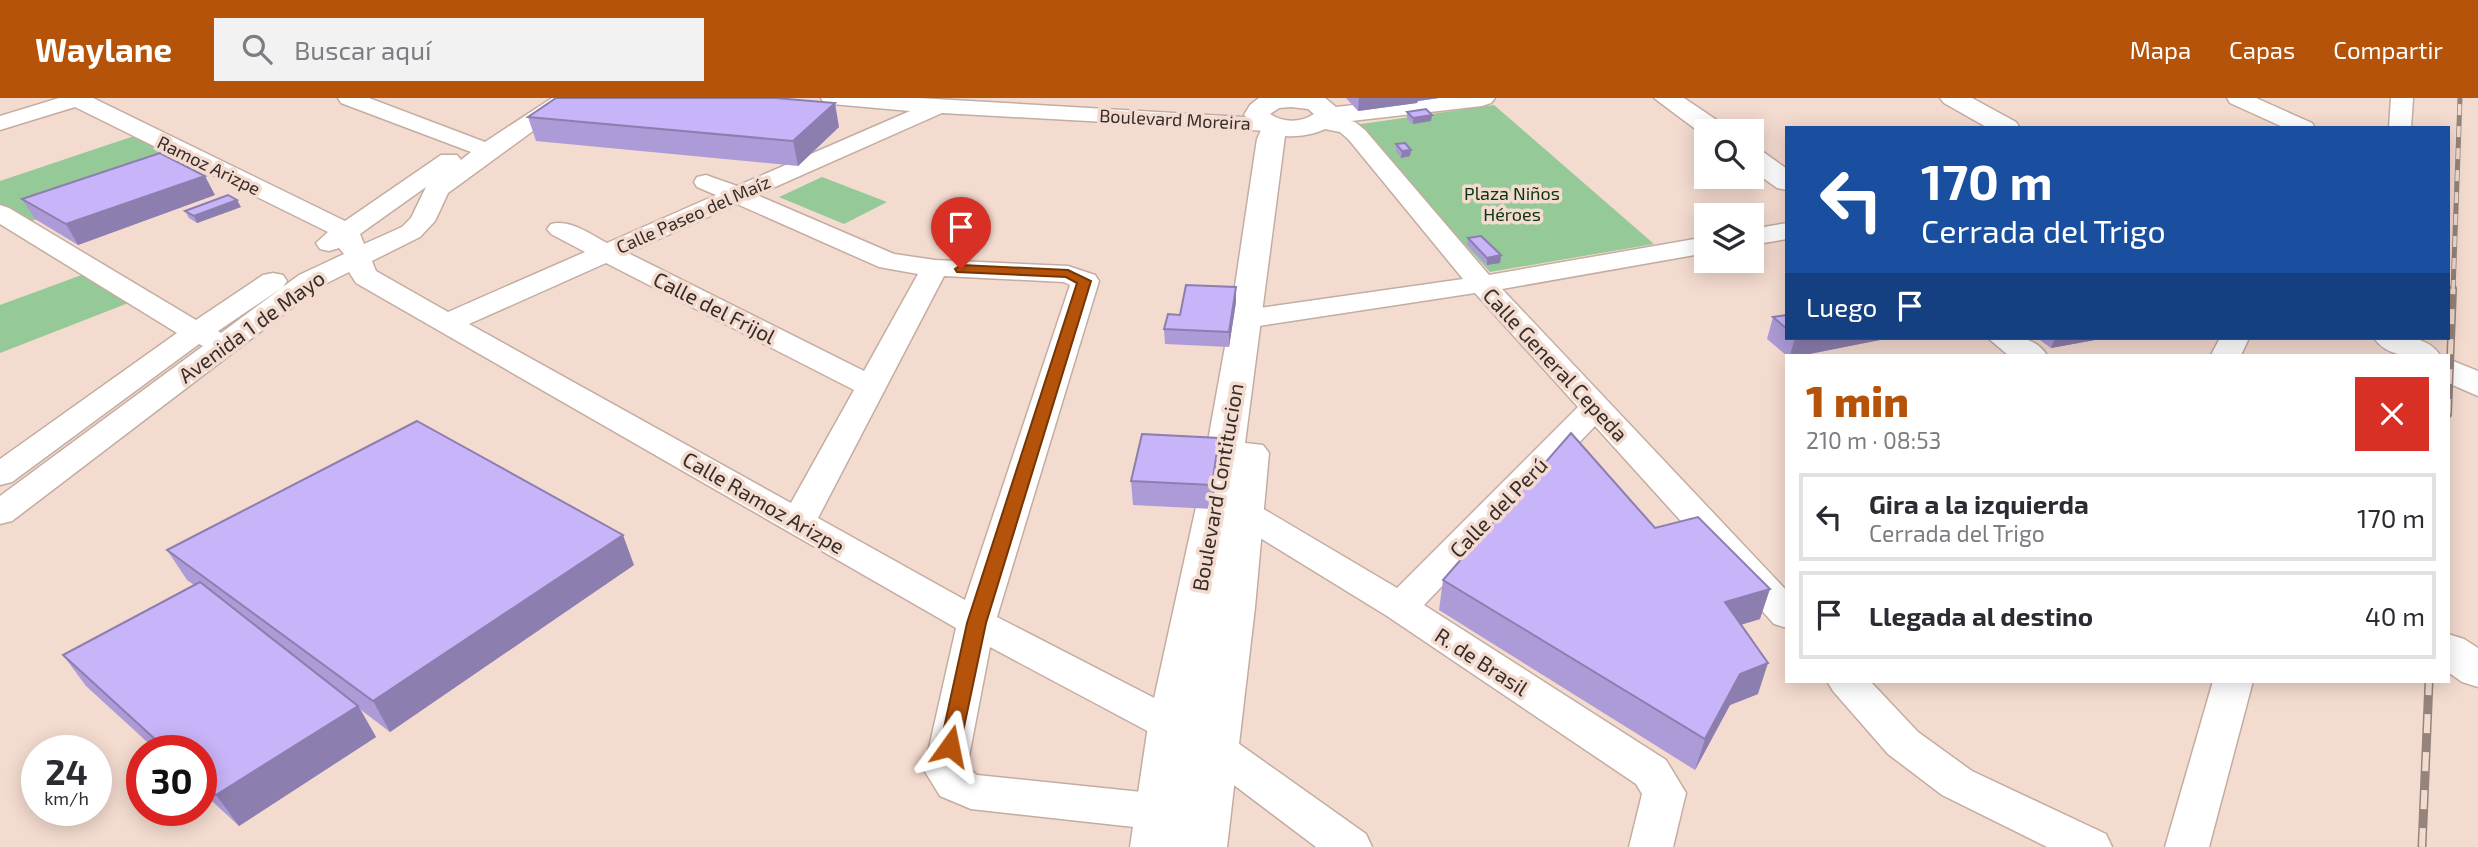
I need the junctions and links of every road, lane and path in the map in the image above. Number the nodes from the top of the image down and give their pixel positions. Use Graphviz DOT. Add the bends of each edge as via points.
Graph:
graph roads {
  1 [pos="349,98"];
  2 [pos="541,98"];
  3 [pos="567,98"];
  4 [pos="832,98"];
  5 [pos="964,98"];
  6 [pos="1482,98"];
  7 [pos="1667,98"];
  8 [pos="1953,98"];
  9 [pos="2238,98"];
  10 [pos="2402,98"];
  11 [pos="77,99"];
  12 [pos="991,105"];
  13 [pos="939,106"];
  14 [pos="1292,113"];
  15 [pos="1697,119"];
  16 [pos="0,123"];
  17 [pos="2003,126"];
  18 [pos="2300,126"];
  19 [pos="2400,126"];
  20 [pos="480,147"];
  21 [pos="1764,166"];
  22 [pos="1785,181"];
  23 [pos="706,182"];
  24 [pos="737,195"];
  25 [pos="0,213"];
  26 [pos="424,214"];
  27 [pos="559,229"];
  28 [pos="1785,231"];
  29 [pos="357,234"];
  30 [pos="1764,235"];
  31 [pos="1694,247"];
  32 [pos="608,252"];
  33 [pos="935,268"];
  34 [pos="1482,284"];
  35 [pos="1256,317"];
  36 [pos="447,323"];
  37 [pos="196,332"];
  38 [pos="2008,340"];
  39 [pos="2394,340"];
  40 [pos="223,344"];
  41 [pos="2029,354"];
  42 [pos="2421,354"];
  43 [pos="2450,370"];
  44 [pos="2478,385"];
  45 [pos="870,386"];
  46 [pos="1596,407"];
  47 [pos="12,471"];
  48 [pos="1243,512"];
  49 [pos="0,513"];
  50 [pos="798,522"];
  51 [pos="1400,607"];
  52 [pos="1785,613"];
  53 [pos="976,623"];
  54 [pos="2450,651"];
  55 [pos="2478,670"];
  56 [pos="1849,683"];
  57 [pos="2232,683"];
  58 [pos="1172,726"];
  59 [pos="1213,747"];
  60 [pos="1158,829"];
  61 [pos="1201,847"];
  62 [pos="1350,847"];
  63 [pos="1651,847"];
  64 [pos="2090,847"];
  65 [pos="2187,847"];
  1 -- 20 [label="street"];
  2 -- 20 [label="street, Avenida 1 de Mayo"];
  3 -- 20 [label="street, Avenida 1 de Mayo"];
  4 -- 13 [label="street, Boulevard Moreira"];
  5 -- 12 [label="street, Boulevard Moreira"];
  6 -- 14 [label="street"];
  7 -- 15 [label="street"];
  8 -- 17 [label="street"];
  9 -- 18 [label="street"];
  10 -- 19 [label="street"];
  11 -- 16 [label="street"];
  11 -- 29 [label="street, Ramoz Arizpe"];
  12 -- 13 [label="street, Boulevard Moreira"];
  12 -- 14 [label="street, Boulevard Moreira"];
  13 -- 24 [label="street, Calle Paseo del Maíz"];
  14 -- 34 [label="street, Calle General Cepeda" via="1347,127 1357,135"];
  14 -- 35 [label="street, Boulevard Contitucion" via="1270,139"];
  20 -- 26 [label="street, Avenida 1 de Mayo" via="436,190"];
  20 -- 29 [label="street, Avenida 1 de Mayo"];
  21 -- 22 [label="street"];
  23 -- 24 [label="street"];
  24 -- 32 [label="street, Calle Paseo del Maíz"];
  24 -- 33 [label="street" via="864,253"];
  25 -- 37 [label="street"];
  26 -- 29 [label="street" via="400,211"];
  26 -- 29 [label="street, Avenida 1 de Mayo" via="411,232"];
  27 -- 32 [label="street, Calle del Frijol"];
  28 -- 30 [label="street"];
  29 -- 36 [label="street, Calle Ramoz Arizpe" via="358,265 366,277"];
  29 -- 37 [label="street, Avenida 1 de Mayo"];
  29 -- 40 [label="street, Avenida 1 de Mayo" via="309,281"];
  31 -- 34 [label="street"];
  32 -- 36 [label="street, Calle Paseo del Maíz"];
  32 -- 45 [label="street, Calle del Frijol"];
  33 -- 45 [label="street"];
  33 -- 53 [label="street" via="1068,274 1084,281"];
  34 -- 35 [label="street"];
  34 -- 46 [label="street, Calle General Cepeda"];
  35 -- 48 [label="street, Boulevard Contitucion"];
  35 -- 58 [label="street, Boulevard Contitucion"];
  36 -- 50 [label="street, Calle Ramoz Arizpe"];
  37 -- 40 [label="street"];
  37 -- 47 [label="street, Avenida 1 de Mayo"];
  38 -- 41 [label="street"];
  39 -- 42 [label="street"];
  40 -- 47 [label="street, Avenida 1 de Mayo"];
  43 -- 44 [label="street"];
  45 -- 50 [label="street"];
  46 -- 51 [label="street, Calle del Perú"];
  46 -- 52 [label="street, Calle General Cepeda"];
  47 -- 49 [label="street, Avenida 1 de Mayo"];
  48 -- 51 [label="street, R. de Brasil"];
  48 -- 59 [label="street, Boulevard Contitucion"];
  50 -- 53 [label="street, Calle Ramoz Arizpe"];
  51 -- 63 [label="street, R. de Brasil" via="1651,772 1664,793"];
  53 -- 58 [label="street, Calle Ramoz Arizpe"];
  53 -- 60 [label="street" via="945,771 955,784 971,792"];
  54 -- 55 [label="street"];
  56 -- 64 [label="street" via="1903,743 1957,783"];
  57 -- 65 [label="street"];
  58 -- 59 [label="street, Calle Ramoz Arizpe"];
  58 -- 60 [label="street, Boulevard Contitucion"];
  59 -- 61 [label="street, Boulevard Contitucion"];
  59 -- 62 [label="street, Calle Ramoz Arizpe"];
}
